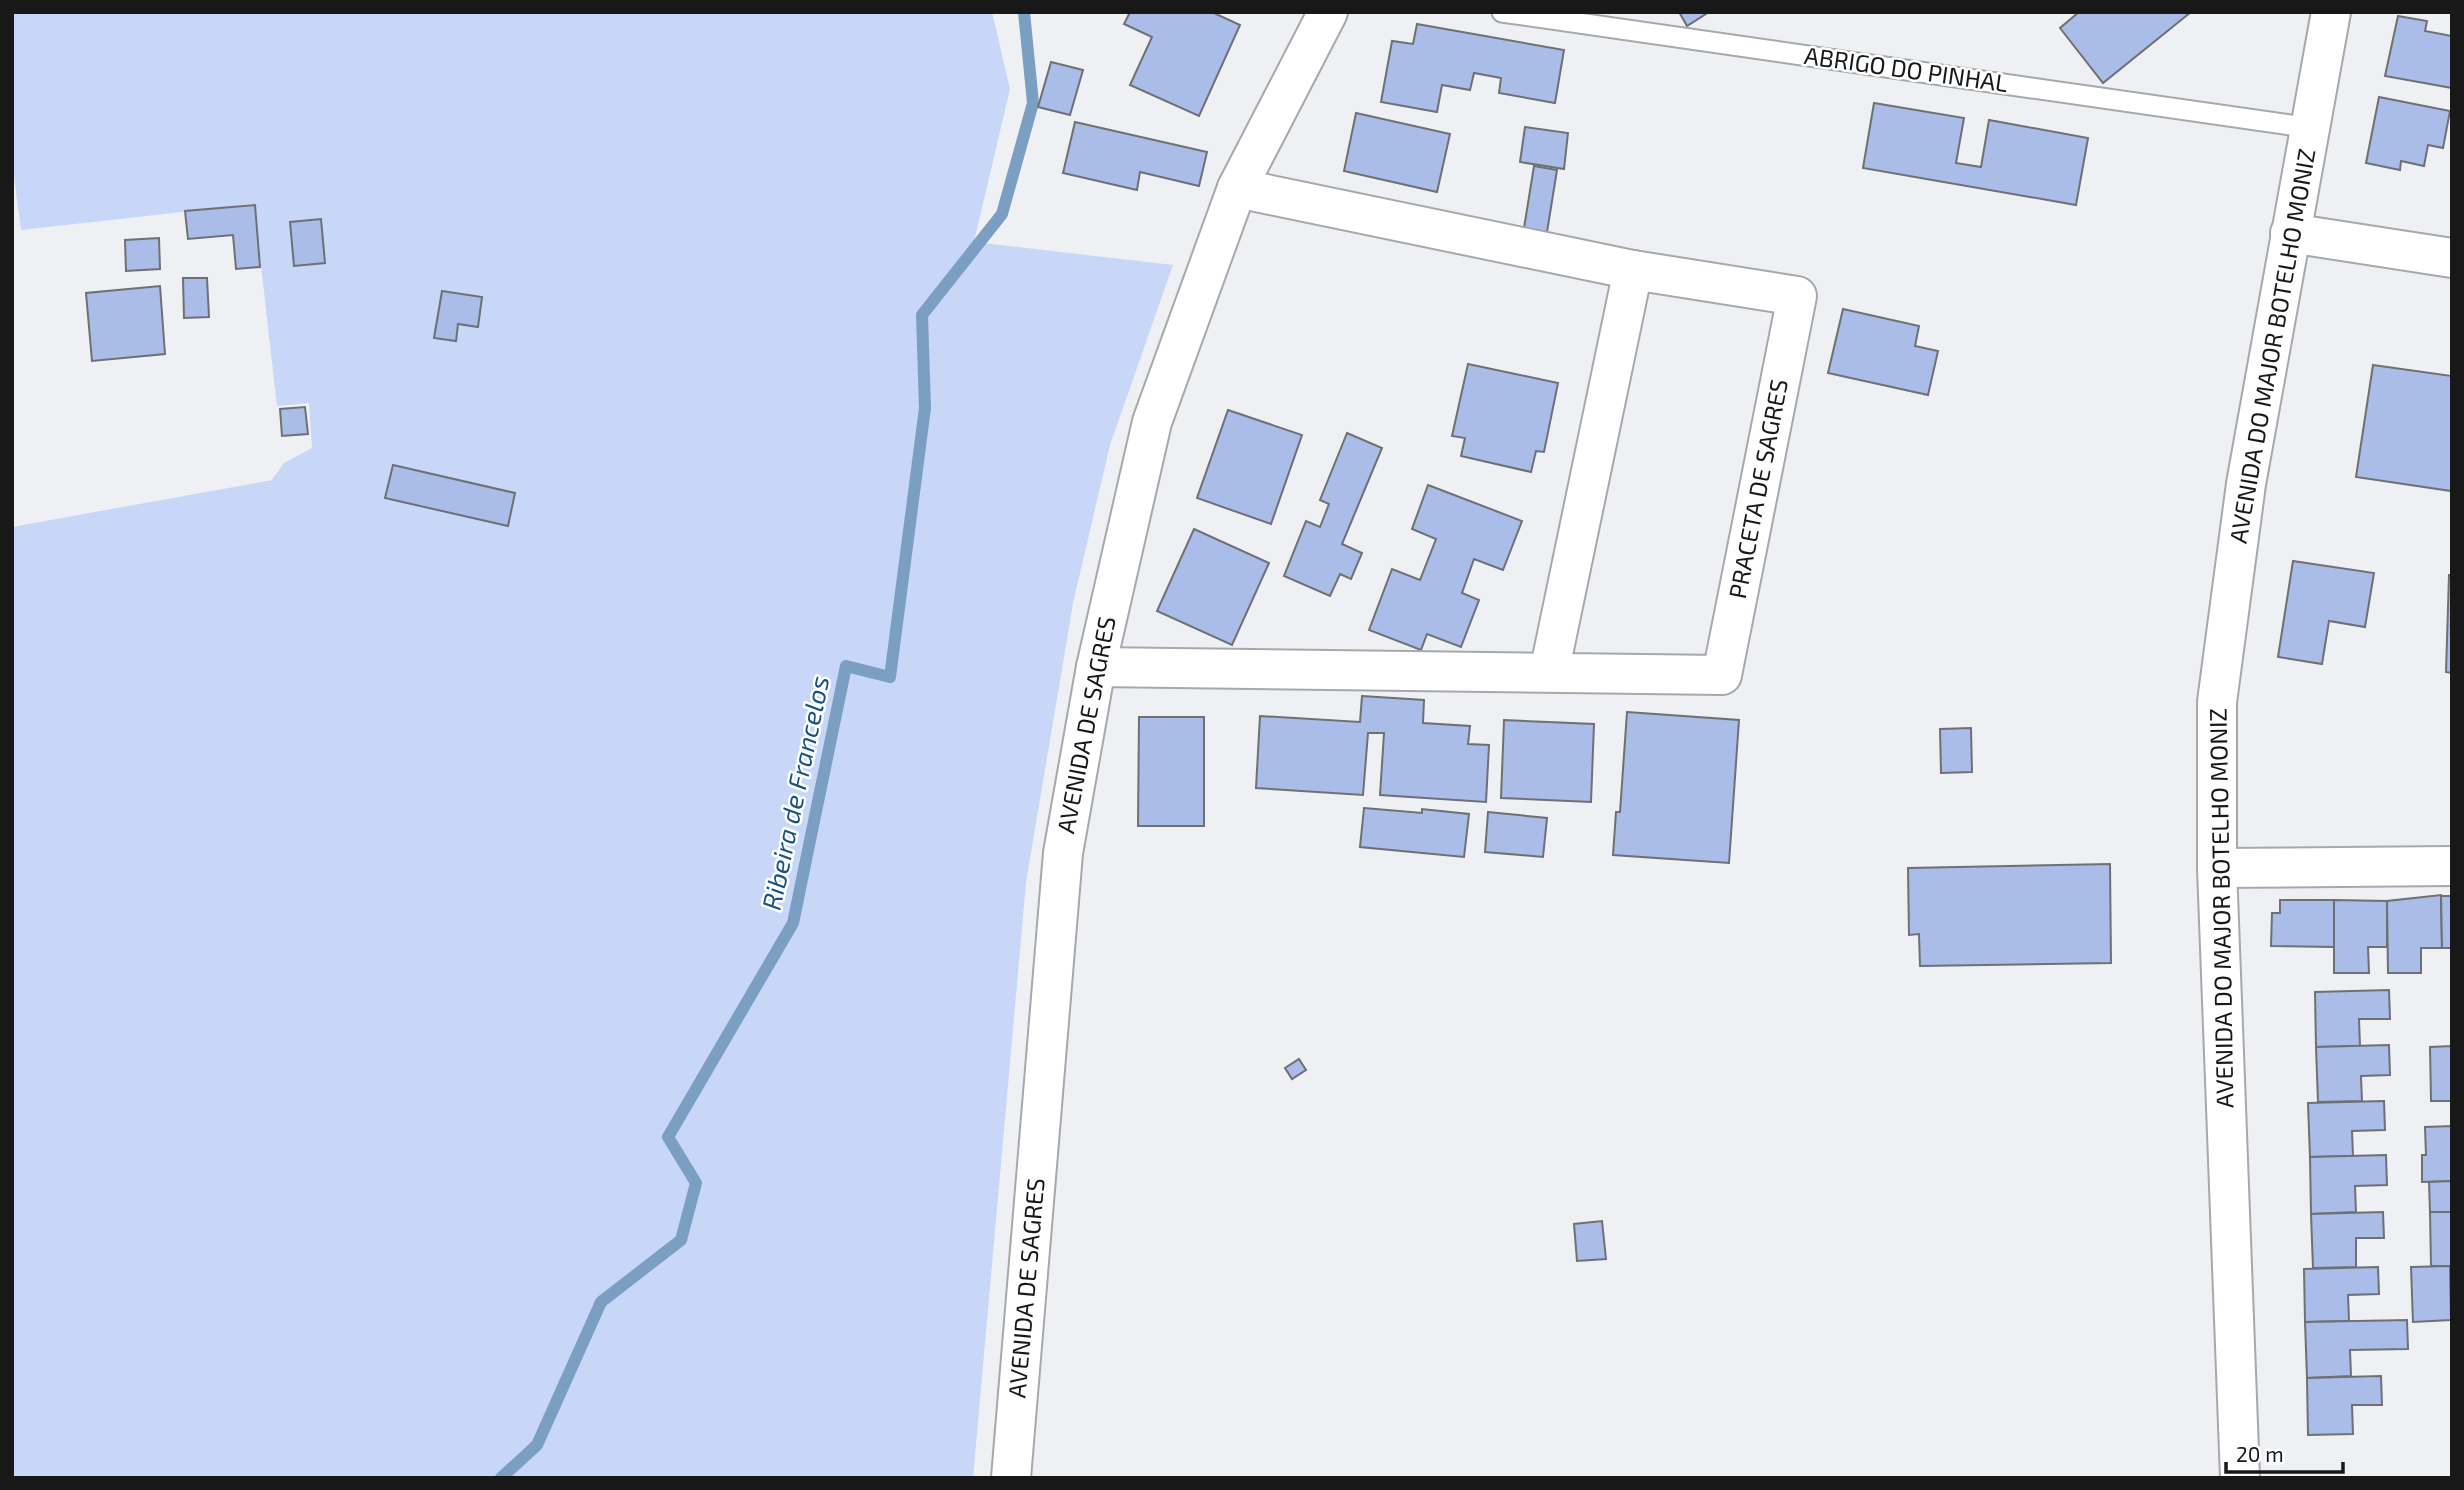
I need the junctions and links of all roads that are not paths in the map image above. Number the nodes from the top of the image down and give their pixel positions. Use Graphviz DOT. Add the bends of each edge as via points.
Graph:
graph roads {
  1 [pos="1328,12"];
  2 [pos="1502,12"];
  3 [pos="2331,12"];
  4 [pos="2311,128"];
  5 [pos="1237,188"];
  6 [pos="2290,233"];
  7 [pos="2452,258"];
  8 [pos="1633,270"];
  9 [pos="1096,667"];
  10 [pos="1549,673"];
  11 [pos="2452,866"];
  12 [pos="2217,868"];
  13 [pos="1011,1478"];
  14 [pos="2240,1478"];
  1 -- 5 [label="street, AVENIDA DE SAGRES"];
  2 -- 4 [label="lane, ABRIGO DO PINHAL"];
  3 -- 4 [label="street, AVENIDA DO MAJOR BOTELHO MONIZ"];
  4 -- 6 [label="street, AVENIDA DO MAJOR BOTELHO MONIZ"];
  5 -- 8 [label="street, PRACETA DE SAGRES"];
  5 -- 9 [label="street, AVENIDA DE SAGRES" via="1152,422"];
  6 -- 7 [label="street"];
  6 -- 12 [label="street, AVENIDA DO MAJOR BOTELHO MONIZ" via="2246,484 2217,702"];
  8 -- 10 [label="street"];
  8 -- 10 [label="street, PRACETA DE SAGRES" via="1797,296 1725,662 1722,675"];
  9 -- 10 [label="street, PRACETA DE SAGRES"];
  9 -- 13 [label="street, AVENIDA DE SAGRES" via="1063,853"];
  11 -- 12 [label="street"];
  12 -- 14 [label="street, AVENIDA DO MAJOR BOTELHO MONIZ"];
}
